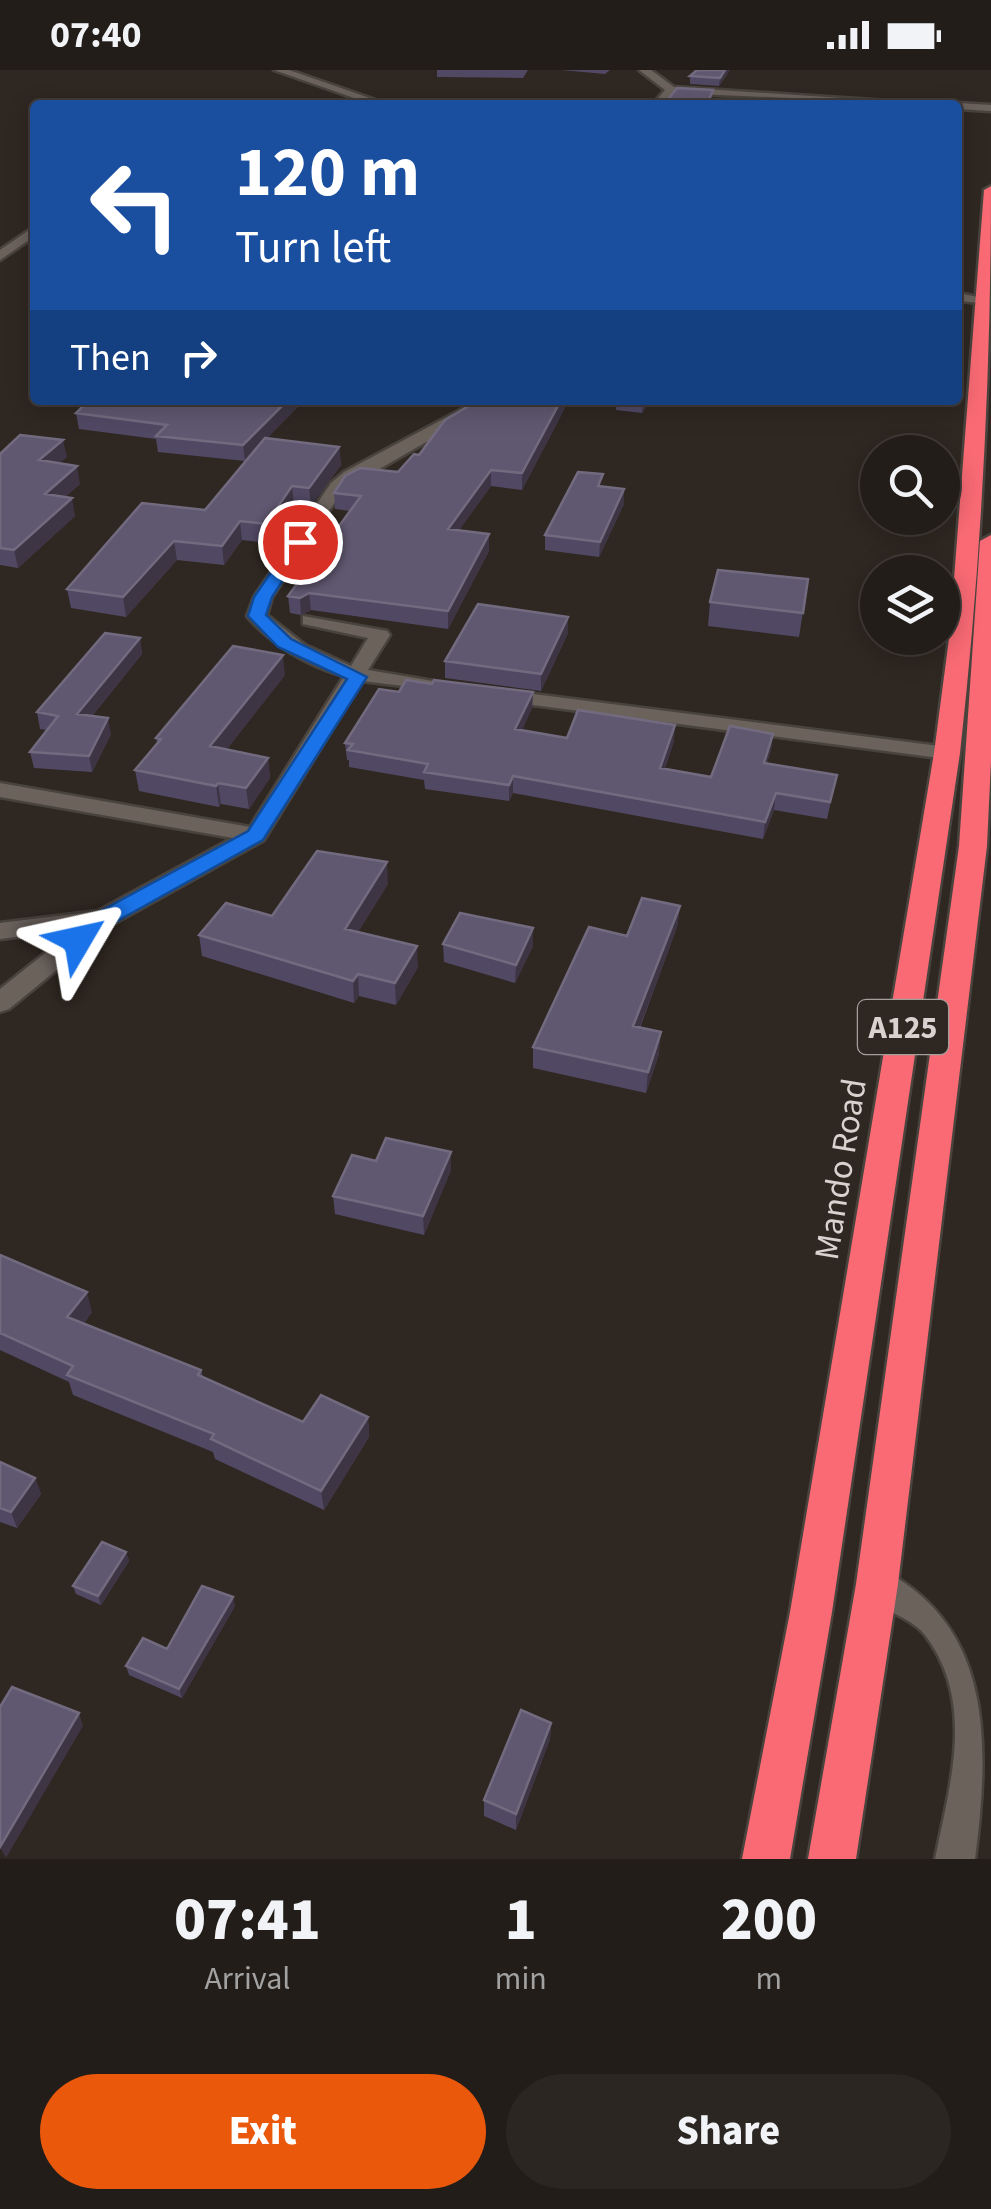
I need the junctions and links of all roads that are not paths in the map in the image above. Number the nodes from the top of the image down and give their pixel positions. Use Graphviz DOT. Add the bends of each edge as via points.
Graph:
graph roads {
  1 [pos="278,70"];
  2 [pos="644,70"];
  3 [pos="671,90"];
  4 [pos="370,100"];
  5 [pos="662,100"];
  6 [pos="853,100"];
  7 [pos="962,106"];
  8 [pos="991,108"];
  9 [pos="991,190"];
  10 [pos="30,234"];
  11 [pos="0,256"];
  12 [pos="969,298"];
  13 [pos="482,405"];
  14 [pos="991,541"];
  15 [pos="310,620"];
  16 [pos="358,677"];
  17 [pos="947,753"];
  18 [pos="0,790"];
  19 [pos="256,836"];
  20 [pos="104,918"];
  21 [pos="0,931"];
  22 [pos="0,1003"];
  23 [pos="877,1584"];
  24 [pos="766,1859"];
  25 [pos="832,1859"];
  26 [pos="955,1859"];
  1 -- 4 [label="street"];
  2 -- 3 [label="street"];
  3 -- 5 [label="street"];
  3 -- 6 [label="street"];
  7 -- 8 [label="street"];
  9 -- 12 [label="highway, Mando Road / A125"];
  10 -- 11 [label="street"];
  12 -- 17 [label="highway, Mando Road / A125" via="962,631"];
  13 -- 16 [label="street" via="350,476 263,597 257,616 284,643"];
  14 -- 23 [label="highway, A125" via="972,846"];
  15 -- 16 [label="street" via="380,635"];
  16 -- 17 [label="street"];
  16 -- 19 [label="street"];
  17 -- 24 [label="highway, Mando Road / A125"];
  18 -- 19 [label="street"];
  19 -- 20 [label="street"];
  20 -- 21 [label="street"];
  20 -- 22 [label="street"];
  23 -- 25 [label="highway, A125"];
  23 -- 26 [label="street" via="936,1620 966,1672 977,1742"];
}
